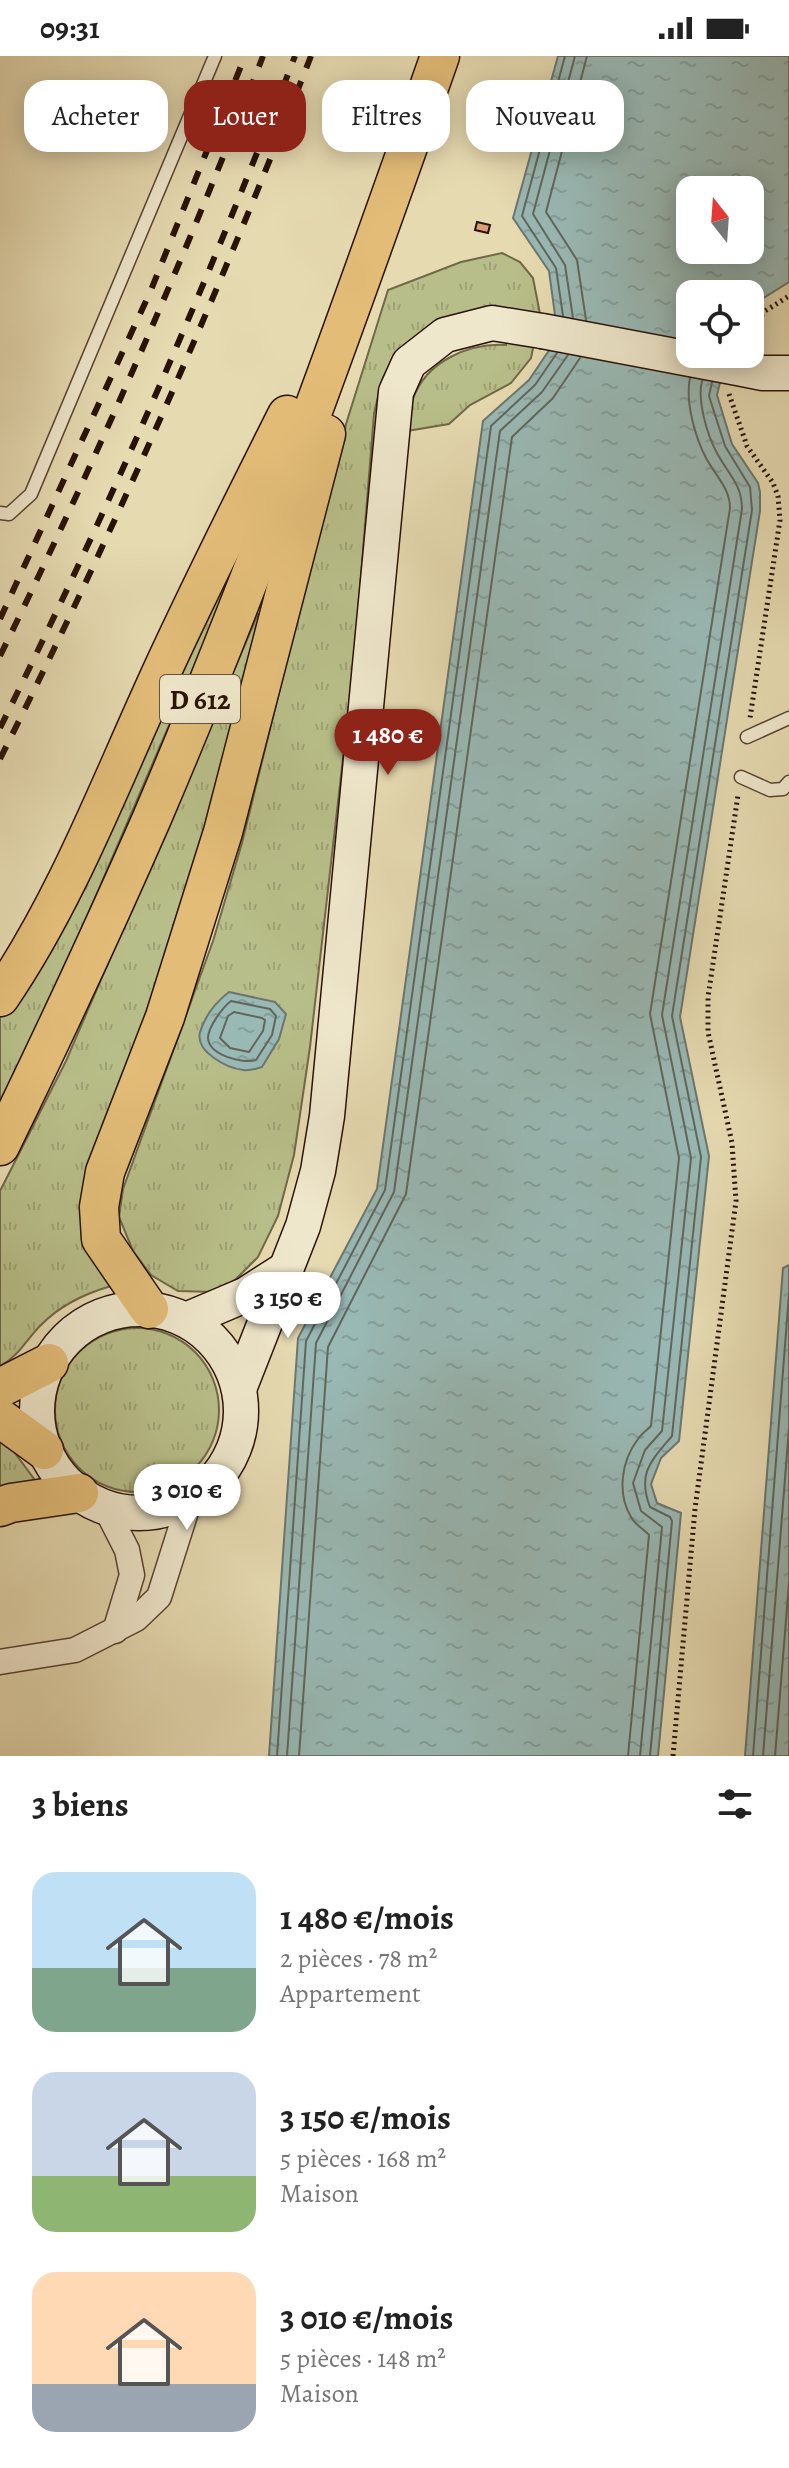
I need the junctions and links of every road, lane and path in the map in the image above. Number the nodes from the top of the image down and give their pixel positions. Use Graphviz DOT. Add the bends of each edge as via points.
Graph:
graph roads {
  1 [pos="215,56"];
  2 [pos="440,56"];
  3 [pos="375,241"];
  4 [pos="789,296"];
  5 [pos="764,312"];
  6 [pos="763,377"];
  7 [pos="0,513"];
  8 [pos="789,718"];
  9 [pos="747,737"];
  10 [pos="741,777"];
  11 [pos="789,782"];
  12 [pos="0,997"];
  13 [pos="0,1146"];
  14 [pos="284,1270"];
  15 [pos="149,1309"];
  16 [pos="186,1320"];
  17 [pos="49,1363"];
  18 [pos="0,1388"];
  19 [pos="239,1389"];
  20 [pos="0,1418"];
  21 [pos="44,1450"];
  22 [pos="190,1499"];
  23 [pos="92,1500"];
  24 [pos="0,1507"];
  25 [pos="115,1631"];
  26 [pos="0,1662"];
  27 [pos="673,1756"];
  1 -- 7 [label="lane" via="31,494 9,514"];
  2 -- 3 [label="main road, D 612"];
  3 -- 12 [label="main road" via="191,607 44,927"];
  3 -- 13 [label="main road, D 612" via="153,816"];
  3 -- 15 [label="main road" via="223,832 165,1017 105,1172 101,1239"];
  4 -- 5 [label="path"];
  6 -- 9 [label="path" via="729,394 747,446 773,483 780,520"];
  6 -- 14 [label="street, bridge" via="492,323 445,335 409,363 396,392 327,1116 303,1226"];
  8 -- 9 [label="lane"];
  10 -- 11 [label="lane" via="770,790 783,789"];
  10 -- 27 [label="path" via="708,1009 708,1032 732,1143 736,1201 695,1509"];
  14 -- 16 [label="street" via="245,1295"];
  14 -- 19 [label="street"];
  15 -- 16 [label="street"];
  15 -- 17 [label="street" via="101,1316 80,1327"];
  16 -- 19 [label="street" via="220,1348"];
  17 -- 18 [label="main road"];
  17 -- 21 [label="street" via="37,1406"];
  19 -- 22 [label="street" via="240,1420 232,1452 207,1487"];
  20 -- 21 [label="main road"];
  21 -- 23 [label="street" via="59,1474"];
  22 -- 23 [label="street" via="148,1512 127,1512"];
  22 -- 25 [label="street" via="159,1597"];
  23 -- 24 [label="main road"];
  23 -- 25 [label="street" via="127,1550 132,1575"];
  25 -- 26 [label="street" via="75,1650"];
}
